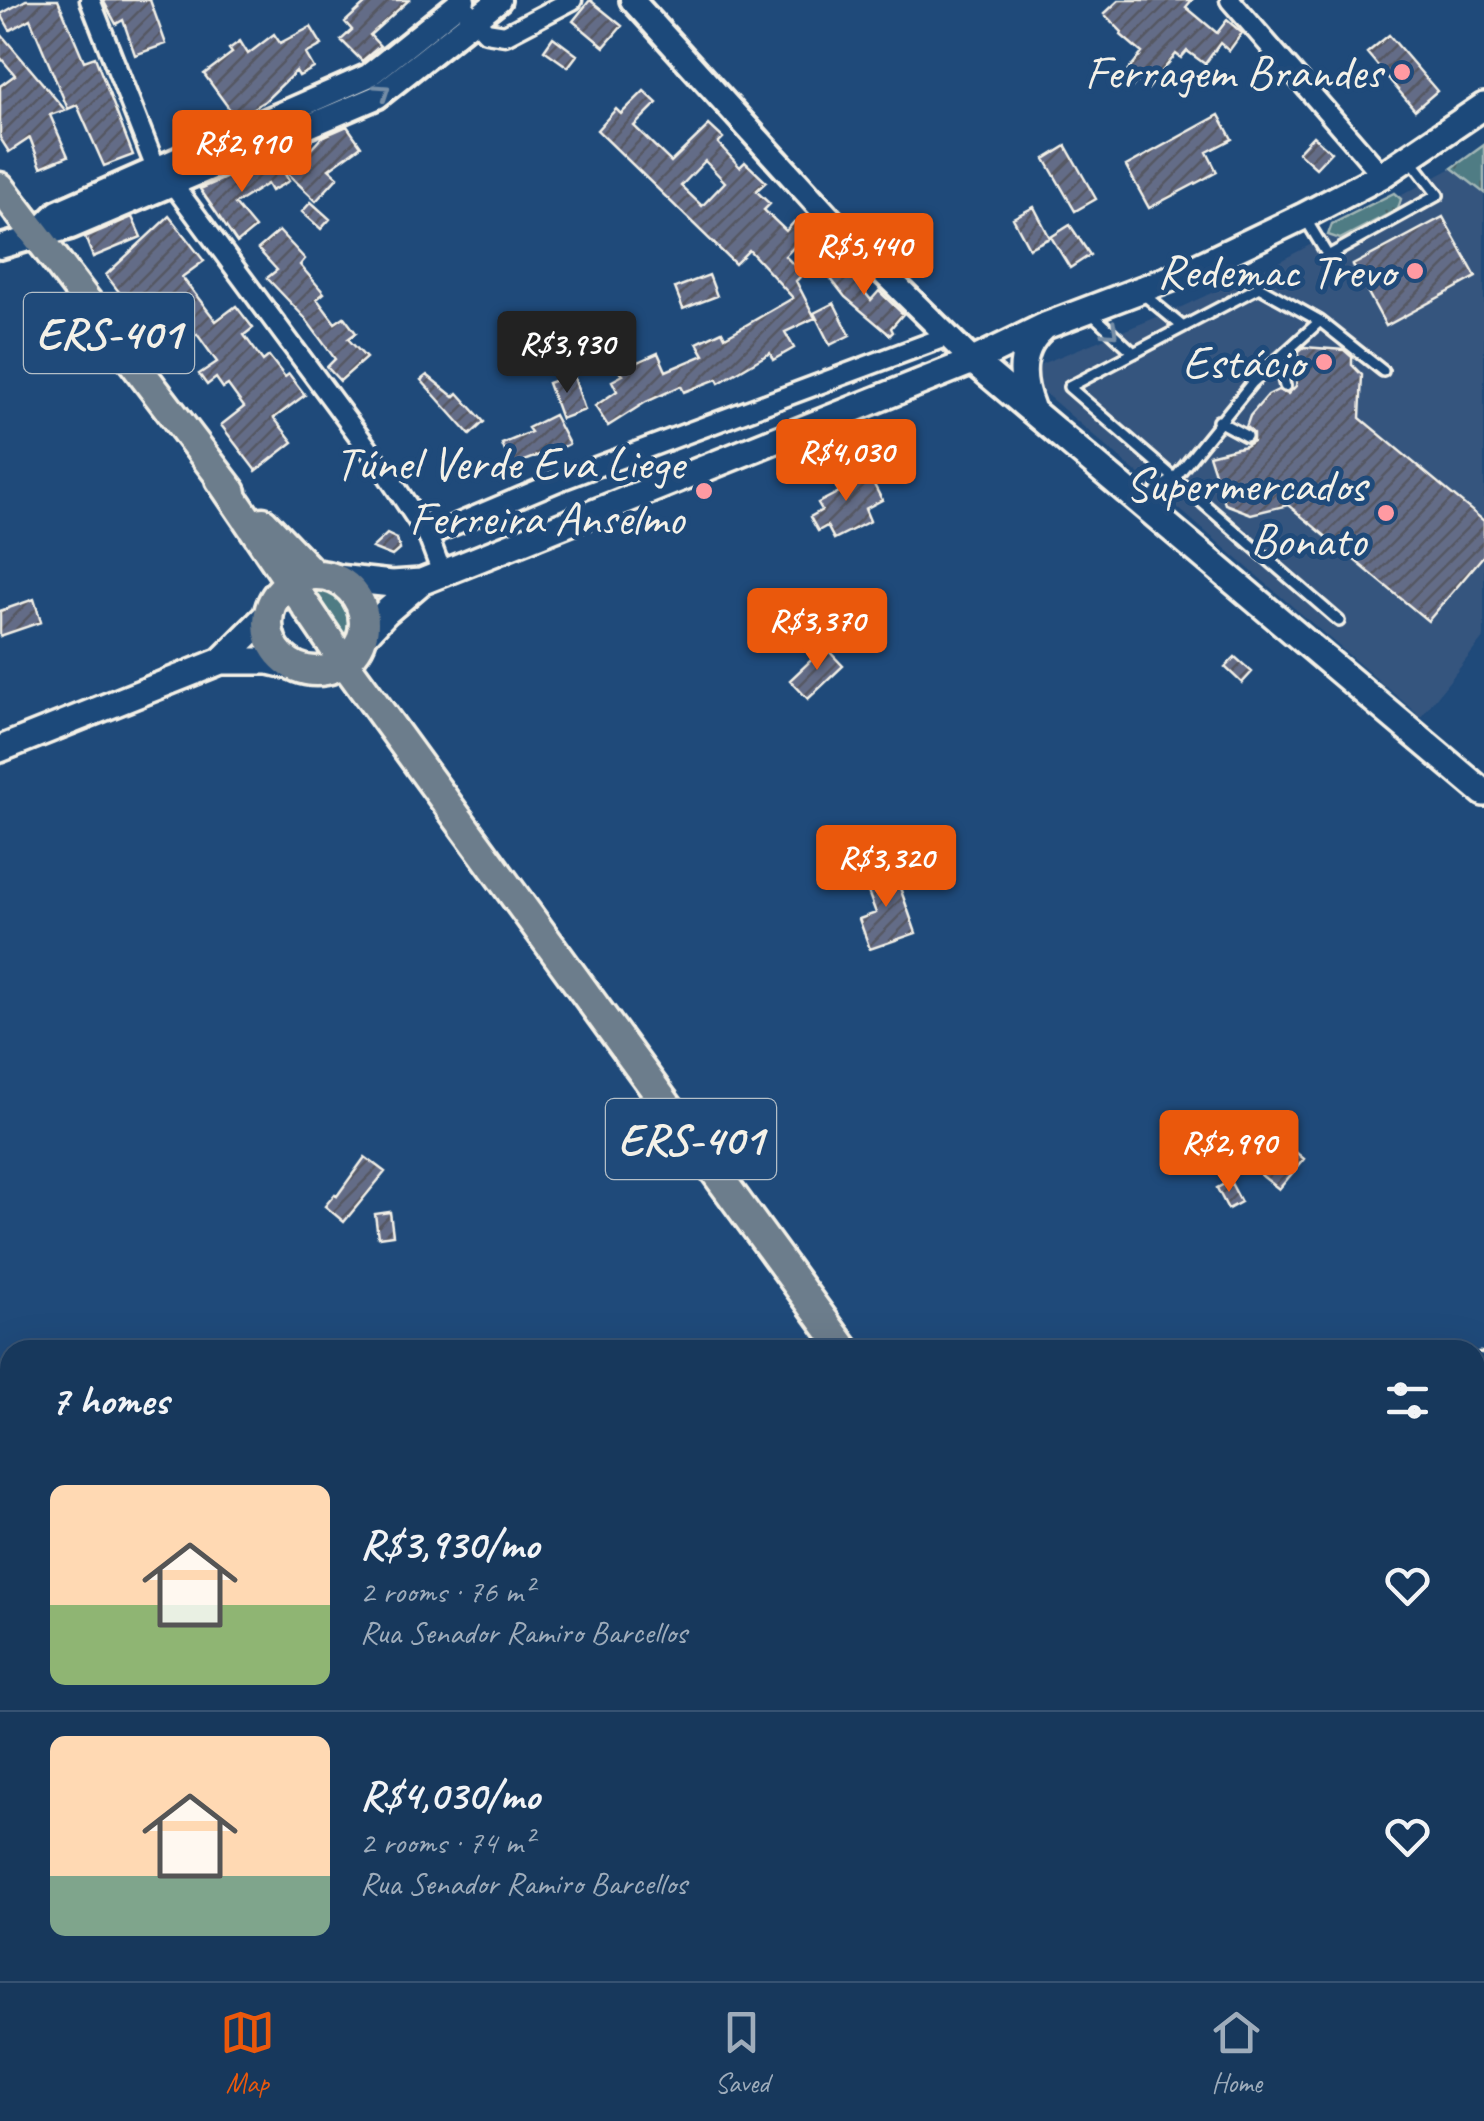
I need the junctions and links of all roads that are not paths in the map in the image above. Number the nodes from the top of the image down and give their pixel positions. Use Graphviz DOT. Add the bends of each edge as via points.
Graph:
graph roads {
  1 [pos="90,0"];
  2 [pos="499,0"];
  3 [pos="572,0"];
  4 [pos="632,0"];
  5 [pos="1230,0"];
  6 [pos="466,8"];
  7 [pos="1484,106"];
  8 [pos="1409,157"];
  9 [pos="1382,175"];
  10 [pos="164,177"];
  11 [pos="0,187"];
  12 [pos="1304,216"];
  13 [pos="35,235"];
  14 [pos="0,247"];
  15 [pos="1140,292"];
  16 [pos="1088,310"];
  17 [pos="1320,321"];
  18 [pos="1045,326"];
  19 [pos="1183,327"];
  20 [pos="945,336"];
  21 [pos="1134,352"];
  22 [pos="1278,359"];
  23 [pos="973,361"];
  24 [pos="1382,371"];
  25 [pos="1285,386"];
  26 [pos="1031,406"];
  27 [pos="1218,421"];
  28 [pos="1246,436"];
  29 [pos="1175,478"];
  30 [pos="220,479"];
  31 [pos="1148,506"];
  32 [pos="428,536"];
  33 [pos="432,577"];
  34 [pos="294,591"];
  35 [pos="1340,621"];
  36 [pos="355,649"];
  37 [pos="220,661"];
  38 [pos="306,669"];
  39 [pos="402,738"];
  40 [pos="0,749"];
  41 [pos="1484,793"];
  42 [pos="838,1340"];
  1 -- 10 [label="street"];
  2 -- 6 [label="street"];
  3 -- 6 [label="street" via="506,34 486,32"];
  4 -- 20 [label="street"];
  5 -- 9 [label="street"];
  6 -- 10 [label="street" via="368,76"];
  7 -- 8 [label="main road"];
  8 -- 9 [label="main road"];
  8 -- 12 [label="lane" via="1438,194 1328,256"];
  9 -- 12 [label="main road"];
  10 -- 13 [label="street" via="58,212"];
  10 -- 32 [label="street"];
  11 -- 13 [label="main road, ERS-401"];
  12 -- 15 [label="main road"];
  13 -- 14 [label="street"];
  13 -- 30 [label="main road, ERS-401"];
  15 -- 16 [label="main road"];
  15 -- 19 [label="lane"];
  16 -- 18 [label="main road"];
  16 -- 21 [label="lane, one-way"];
  17 -- 19 [label="lane" via="1259,287"];
  17 -- 22 [label="lane"];
  17 -- 24 [label="lane"];
  18 -- 23 [label="main road"];
  18 -- 26 [label="main road" via="1027,348 1022,369"];
  19 -- 21 [label="lane"];
  20 -- 23 [label="street"];
  20 -- 32 [label="street"];
  21 -- 29 [label="lane" via="1069,387"];
  22 -- 25 [label="lane"];
  22 -- 27 [label="lane"];
  23 -- 26 [label="main road"];
  23 -- 33 [label="main road"];
  26 -- 31 [label="main road"];
  27 -- 28 [label="lane"];
  27 -- 29 [label="lane"];
  29 -- 31 [label="lane"];
  29 -- 35 [label="lane"];
  30 -- 34 [label="main road"];
  30 -- 34 [label="main road"];
  31 -- 41 [label="main road"];
  32 -- 33 [label="street"];
  33 -- 34 [label="main road"];
  33 -- 36 [label="main road" via="386,612"];
  34 -- 36 [label="main road"];
  34 -- 36 [label="main road" via="338,581 357,596 362,609"];
  34 -- 37 [label="main road"];
  34 -- 38 [label="main road" via="268,632 287,661"];
  36 -- 38 [label="main road" via="322,670"];
  36 -- 39 [label="main road"];
  37 -- 38 [label="main road"];
  37 -- 40 [label="main road"];
  38 -- 39 [label="main road" via="338,685"];
  39 -- 42 [label="main road, ERS-401"];
}
